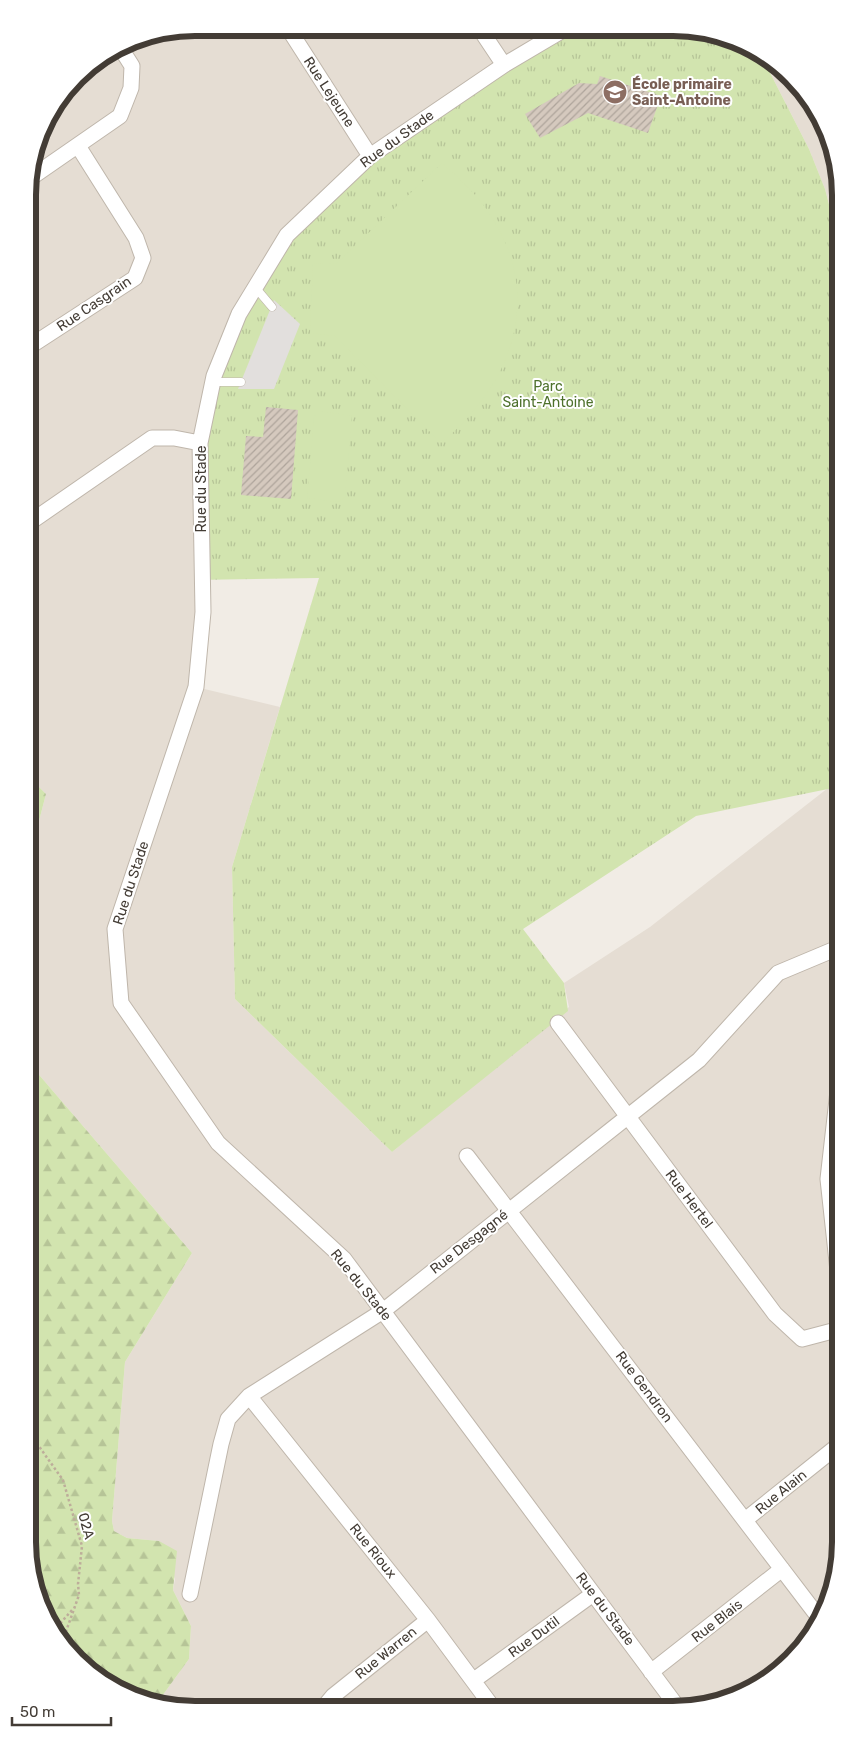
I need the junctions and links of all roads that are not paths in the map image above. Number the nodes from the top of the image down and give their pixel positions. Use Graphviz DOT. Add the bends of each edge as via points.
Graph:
graph roads {
  1 [pos="485,36"];
  2 [pos="552,36"];
  3 [pos="294,37"];
  4 [pos="124,53"];
  5 [pos="504,65"];
  6 [pos="78,146"];
  7 [pos="370,156"];
  8 [pos="38,173"];
  9 [pos="255,287"];
  10 [pos="272,307"];
  11 [pos="37,342"];
  12 [pos="213,382"];
  13 [pos="241,382"];
  14 [pos="200,443"];
  15 [pos="37,517"];
  16 [pos="831,951"];
  17 [pos="558,1023"];
  18 [pos="627,1116"];
  19 [pos="467,1156"];
  20 [pos="831,1168"];
  21 [pos="831,1191"];
  22 [pos="509,1210"];
  23 [pos="382,1310"];
  24 [pos="831,1331"];
  25 [pos="249,1396"];
  26 [pos="831,1451"];
  27 [pos="745,1520"];
  28 [pos="782,1569"];
  29 [pos="190,1594"];
  30 [pos="593,1594"];
  31 [pos="815,1612"];
  32 [pos="428,1620"];
  33 [pos="651,1672"];
  34 [pos="474,1680"];
  35 [pos="329,1701"];
  36 [pos="488,1701"];
  37 [pos="674,1701"];
  1 -- 5 [label="street"];
  2 -- 5 [label="street, Rue du Stade"];
  3 -- 7 [label="street, Rue Lejeune"];
  4 -- 6 [label="street" via="132,66 131,88 120,116"];
  5 -- 7 [label="street, Rue du Stade"];
  6 -- 8 [label="street"];
  6 -- 11 [label="street, Rue Casgrain" via="136,238 143,258 135,278"];
  7 -- 9 [label="street, Rue du Stade" via="287,235"];
  9 -- 10 [label="lane"];
  9 -- 12 [label="street, Rue du Stade" via="239,314"];
  12 -- 13 [label="lane"];
  12 -- 14 [label="street, Rue du Stade"];
  14 -- 15 [label="street" via="152,438"];
  14 -- 23 [label="street, Rue du Stade" via="203,612 196,687 115,929 121,1003 218,1143 344,1259"];
  16 -- 18 [label="street, Rue Desgagné" via="778,973 699,1060"];
  17 -- 18 [label="street, Rue Hertel"];
  18 -- 22 [label="street, Rue Desgagné"];
  18 -- 24 [label="street, Rue Hertel" via="775,1314 802,1339"];
  19 -- 22 [label="street, Rue Gendron"];
  20 -- 21 [label="street"];
  22 -- 23 [label="street, Rue Desgagné"];
  22 -- 27 [label="street, Rue Gendron"];
  23 -- 25 [label="street, Rue Desgagné"];
  23 -- 30 [label="street, Rue du Stade"];
  25 -- 29 [label="street, Rue Desgagné" via="228,1419 225,1427"];
  25 -- 32 [label="street, Rue Rioux"];
  26 -- 27 [label="street, Rue Alain"];
  27 -- 28 [label="street, Rue Gendron"];
  28 -- 31 [label="street, Rue Gendron"];
  28 -- 33 [label="street, Rue Blais"];
  30 -- 33 [label="street, Rue du Stade"];
  30 -- 34 [label="street, Rue Dutil"];
  32 -- 34 [label="street, Rue Rioux"];
  32 -- 35 [label="street, Rue Warren"];
  33 -- 37 [label="street, Rue du Stade"];
  34 -- 36 [label="street, Rue Rioux"];
}
